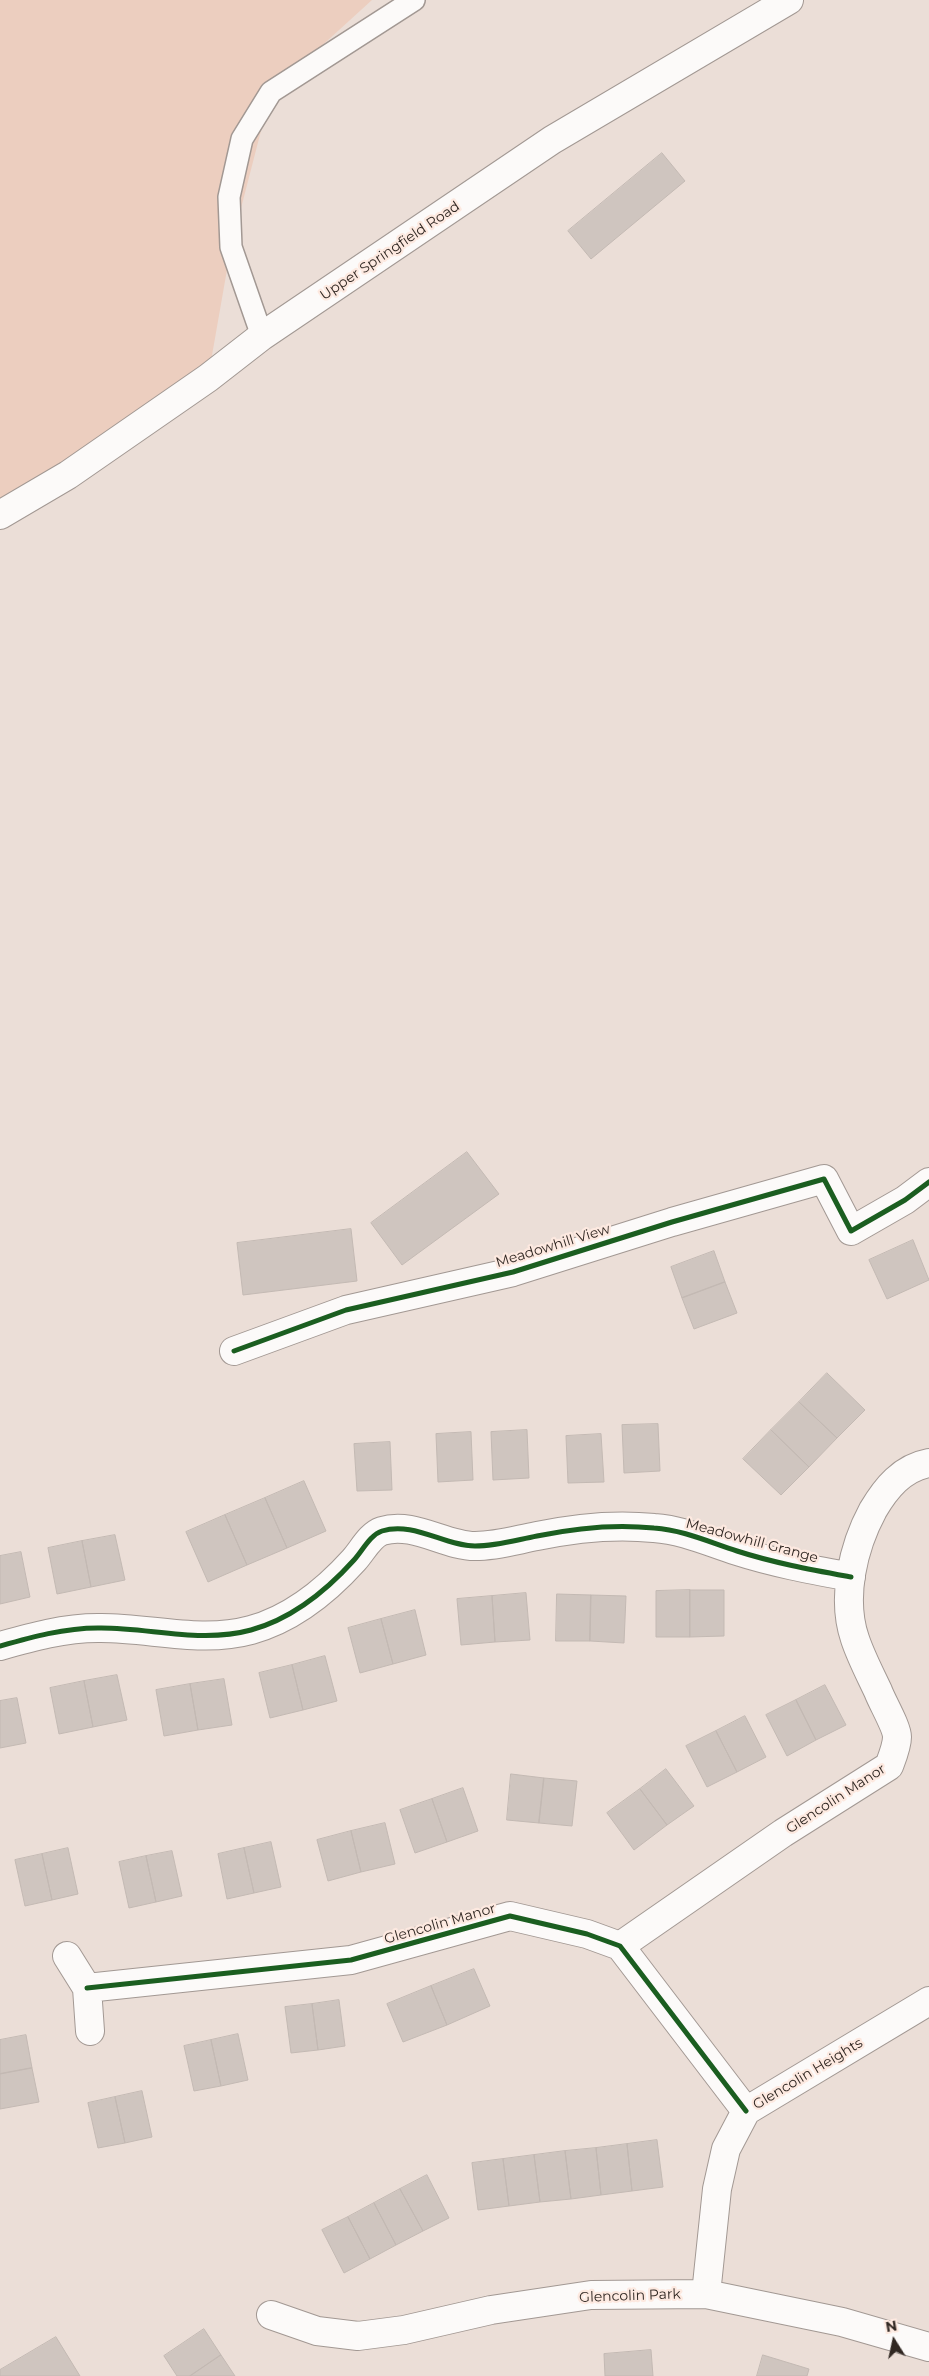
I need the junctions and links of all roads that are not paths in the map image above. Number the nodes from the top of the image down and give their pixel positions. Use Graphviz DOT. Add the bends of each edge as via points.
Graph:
graph roads {
  1 [pos="414,0"];
  2 [pos="789,0"];
  3 [pos="262,336"];
  4 [pos="0,515"];
  5 [pos="929,1182"];
  6 [pos="234,1351"];
  7 [pos="929,1464"];
  8 [pos="852,1577"];
  9 [pos="0,1646"];
  10 [pos="620,1946"];
  11 [pos="67,1956"];
  12 [pos="88,1988"];
  13 [pos="929,2001"];
  14 [pos="90,2031"];
  15 [pos="746,2111"];
  16 [pos="706,2294"];
  17 [pos="270,2315"];
  18 [pos="929,2348"];
  1 -- 3 [label="lane" via="271,92 242,139 229,197 231,247"];
  2 -- 3 [label="street, Upper Springfield Road" via="552,140"];
  3 -- 4 [label="street, Upper Springfield Road" via="208,378 68,475"];
  5 -- 6 [label="street, Meadowhill View" via="851,1231 824,1179 513,1272 346,1310"];
  7 -- 8 [label="street, Glencolin Manor" via="901,1474 882,1496 865,1525"];
  8 -- 9 [label="street, Meadowhill Grange" via="738,1551 695,1535 655,1528 576,1529 500,1545 472,1546 393,1529 380,1531 318,1595 291,1612 250,1630 182,1635 98,1628 37,1635"];
  8 -- 10 [label="street, Glencolin Manor" via="849,1601 855,1638 897,1736 889,1766 783,1833"];
  10 -- 12 [label="street, Glencolin Manor" via="587,1934 510,1916 351,1960"];
  10 -- 15 [label="street"];
  11 -- 12 [label="street"];
  12 -- 14 [label="street"];
  13 -- 15 [label="street, Glencolin Heights"];
  15 -- 16 [label="street, Glencolin Heights" via="726,2149 717,2189"];
  16 -- 17 [label="street, Glencolin Park" via="591,2295 491,2310 404,2330 358,2336 317,2331"];
  16 -- 18 [label="street, Glencolin Park" via="842,2322"];
}
